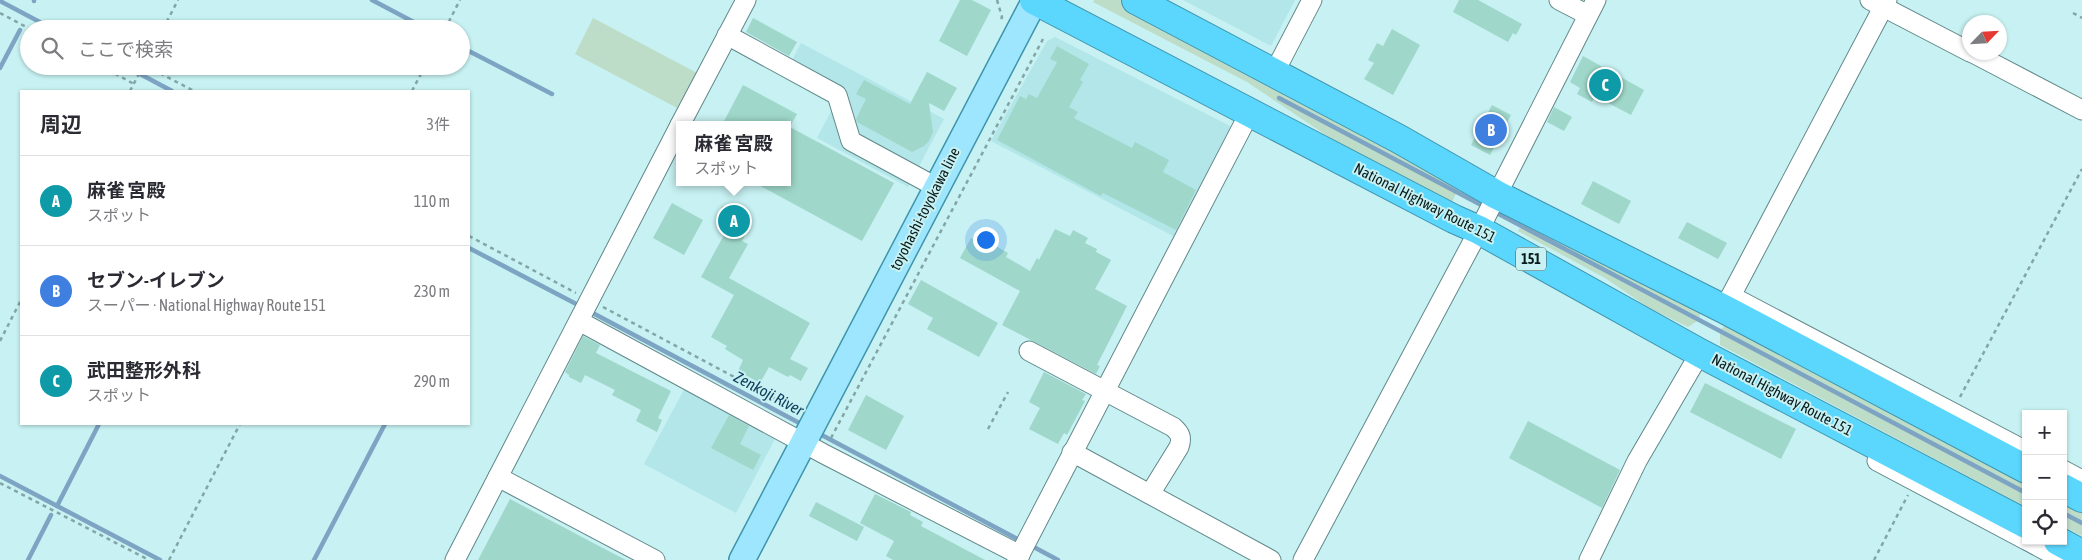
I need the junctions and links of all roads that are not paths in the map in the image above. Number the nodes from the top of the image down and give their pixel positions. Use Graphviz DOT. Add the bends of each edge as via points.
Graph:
graph roads {
  1 [pos="746,0"];
  2 [pos="1034,0"];
  3 [pos="1136,0"];
  4 [pos="1312,0"];
  5 [pos="1559,0"];
  6 [pos="1880,2"];
  7 [pos="1592,8"];
  8 [pos="727,35"];
  9 [pos="1962,48"];
  10 [pos="1985,60"];
  11 [pos="1274,73"];
  12 [pos="2082,110"];
  13 [pos="1250,112"];
  14 [pos="682,121"];
  15 [pos="676,133"];
  16 [pos="936,187"];
  17 [pos="1497,195"];
  18 [pos="1479,230"];
  19 [pos="1727,303"];
  20 [pos="585,310"];
  21 [pos="1030,351"];
  22 [pos="1697,358"];
  23 [pos="1104,391"];
  24 [pos="812,428"];
  25 [pos="2022,449"];
  26 [pos="1072,452"];
  27 [pos="2022,467"];
  28 [pos="2067,472"];
  29 [pos="498,477"];
  30 [pos="2082,480"];
  31 [pos="2067,490"];
  32 [pos="1150,494"];
  33 [pos="2082,498"];
  34 [pos="2022,522"];
  35 [pos="2022,538"];
  36 [pos="2035,545"];
  37 [pos="2065,545"];
  38 [pos="1023,549"];
  39 [pos="2082,554"];
  40 [pos="649,558"];
  41 [pos="455,560"];
  42 [pos="742,560"];
  43 [pos="1271,560"];
  44 [pos="1303,560"];
  45 [pos="1589,560"];
  46 [pos="2063,560"];
  1 -- 8 [label="street"];
  2 -- 13 [label="highway, National Highway Route 151 / 151"];
  2 -- 16 [label="main road, toyohashi-toyokawa line"];
  3 -- 11 [label="highway"];
  4 -- 11 [label="street"];
  5 -- 7 [label="street"];
  6 -- 9 [label="street"];
  6 -- 19 [label="street"];
  7 -- 17 [label="street"];
  8 -- 14 [label="street"];
  8 -- 16 [label="street" via="837,95 851,141"];
  10 -- 12 [label="street"];
  11 -- 17 [label="highway"];
  13 -- 18 [label="highway, National Highway Route 151 / 151"];
  13 -- 23 [label="street"];
  15 -- 20 [label="street"];
  16 -- 24 [label="main road, toyohashi-toyokawa line"];
  17 -- 18 [label="street"];
  17 -- 19 [label="highway"];
  18 -- 22 [label="highway, National Highway Route 151 / 151"];
  18 -- 44 [label="street"];
  19 -- 25 [label="street"];
  19 -- 27 [label="highway"];
  20 -- 24 [label="street"];
  20 -- 29 [label="street"];
  21 -- 23 [label="street"];
  22 -- 34 [label="highway, National Highway Route 151 / 151"];
  22 -- 35 [label="street"];
  22 -- 45 [label="street" via="1637,461"];
  23 -- 26 [label="street"];
  23 -- 32 [label="street" via="1174,427 1180,434 1179,447"];
  24 -- 38 [label="street"];
  24 -- 42 [label="main road, toyohashi-toyokawa line"];
  26 -- 32 [label="street"];
  26 -- 38 [label="street"];
  28 -- 30 [label="street"];
  29 -- 40 [label="street"];
  29 -- 41 [label="street"];
  31 -- 33 [label="highway"];
  32 -- 43 [label="street"];
  36 -- 46 [label="street"];
  37 -- 39 [label="highway"];
}
